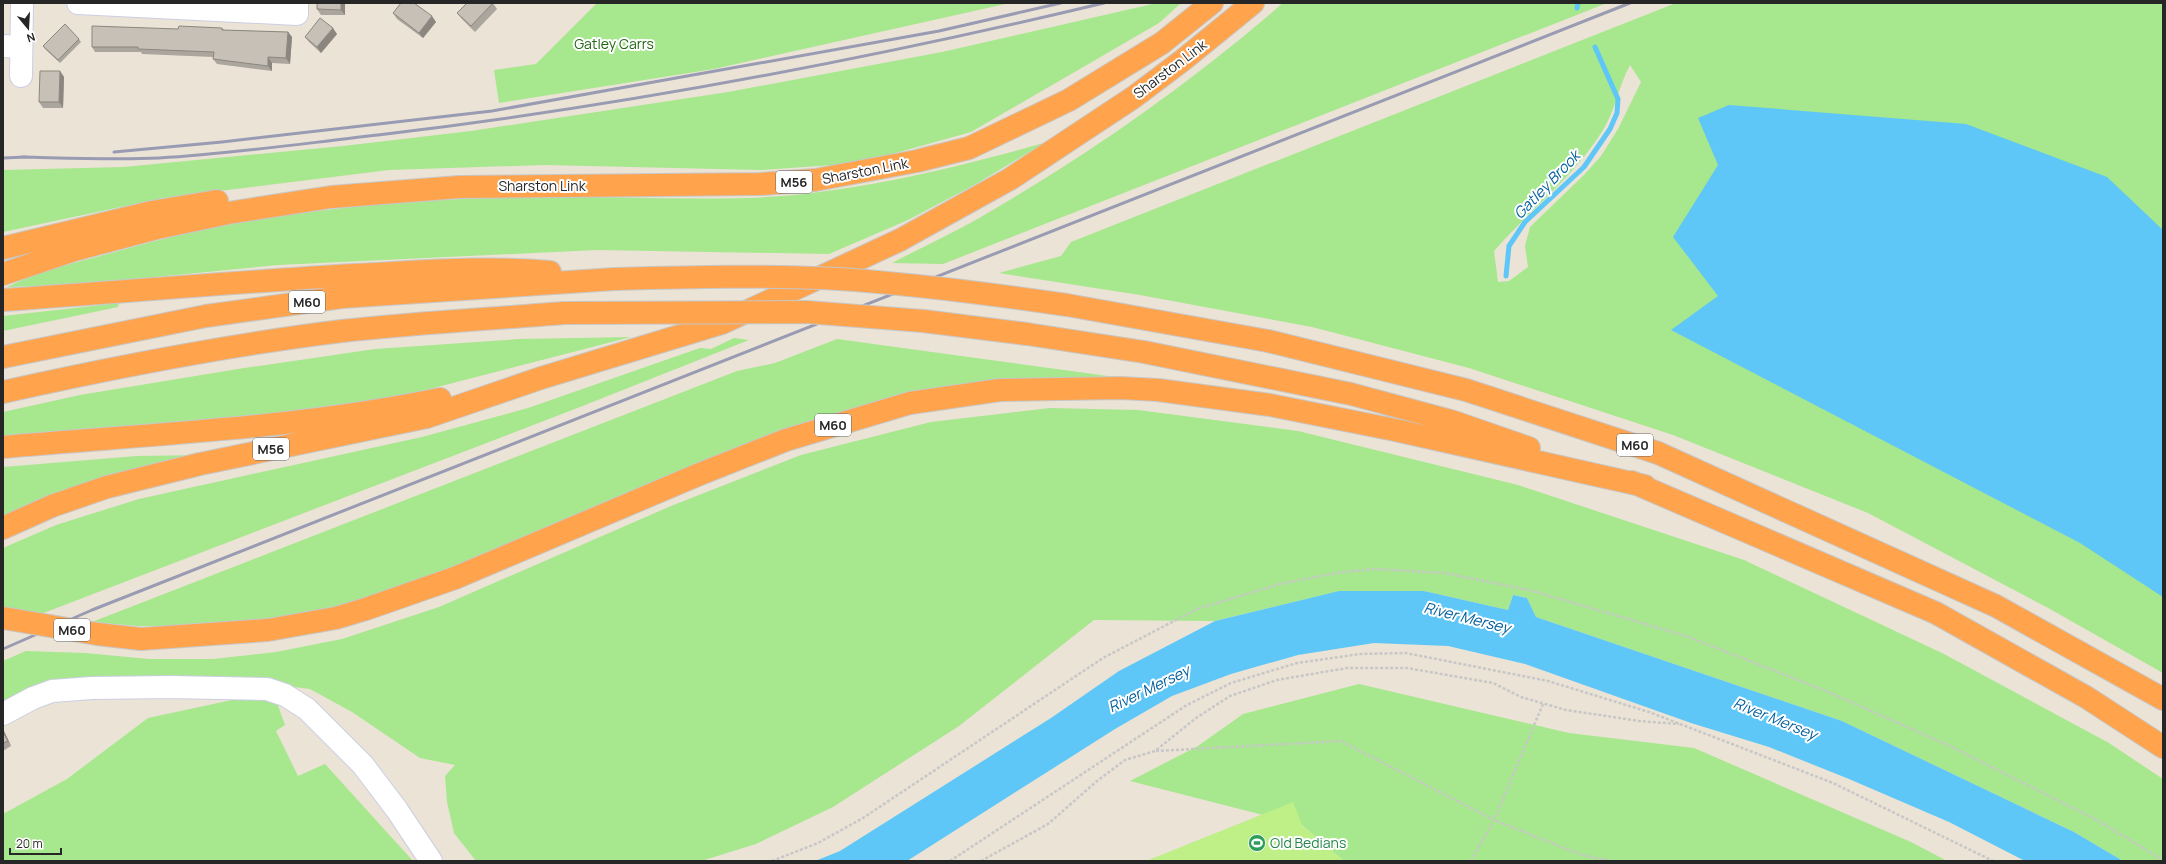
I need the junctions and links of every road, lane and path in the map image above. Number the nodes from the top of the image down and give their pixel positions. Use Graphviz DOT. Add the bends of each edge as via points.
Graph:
graph roads {
  1 [pos="22,3"];
  2 [pos="78,3"];
  3 [pos="297,3"];
  4 [pos="1212,3"];
  5 [pos="1253,3"];
  6 [pos="12,47"];
  7 [pos="21,76"];
  8 [pos="331,197"];
  9 [pos="3,248"];
  10 [pos="3,274"];
  11 [pos="615,279"];
  12 [pos="3,300"];
  13 [pos="3,357"];
  14 [pos="541,378"];
  15 [pos="3,392"];
  16 [pos="3,447"];
  17 [pos="1645,486"];
  18 [pos="3,528"];
  19 [pos="3,618"];
  20 [pos="2163,699"];
  21 [pos="1544,704"];
  22 [pos="3,714"];
  23 [pos="1683,725"];
  24 [pos="2163,747"];
  25 [pos="1155,751"];
  26 [pos="1494,820"];
  27 [pos="2163,860"];
  28 [pos="431,861"];
  29 [pos="772,861"];
  30 [pos="950,861"];
  31 [pos="981,861"];
  32 [pos="1471,861"];
  33 [pos="1611,861"];
  34 [pos="1993,861"];
  1 -- 6 [label="street"];
  2 -- 3 [label="street" via="297,14"];
  4 -- 8 [label="highway, Sharston Link / M56" via="1162,43 1069,100 969,148 917,161 815,180 760,184 459,187"];
  5 -- 14 [label="highway, Sharston Link / M56" via="1183,60 1084,131 1010,179 935,222 722,323"];
  6 -- 7 [label="street"];
  8 -- 9 [label="highway, M56" via="246,196 152,212"];
  8 -- 10 [label="highway, M56" via="228,213 157,228 74,250"];
  11 -- 12 [label="highway, M60" via="507,269 258,280"];
  11 -- 13 [label="highway, M60" via="342,297 206,316"];
  11 -- 20 [label="highway, M60, bridge" via="838,279 961,290 1067,305 1268,341 1466,390 1658,453 1996,606"];
  14 -- 16 [label="highway" via="419,403 306,422 185,434"];
  14 -- 18 [label="highway, M56" via="428,417 200,464 108,488 52,506"];
  15 -- 17 [label="highway, M60, bridge" via="148,361 334,332 564,313 806,312 923,321 1027,334 1144,352 1351,394 1451,422"];
  17 -- 19 [label="highway, M60, bridge" via="1270,405 1158,390 1000,390 910,403 786,440 455,578 336,618 268,630 141,639"];
  17 -- 24 [label="highway, M60" via="1936,613 2086,697"];
  21 -- 23 [label="path" via="1639,721"];
  21 -- 25 [label="path" via="1493,684 1415,669 1347,668 1278,680 1230,696 1196,718"];
  21 -- 26 [label="path"];
  22 -- 28 [label="street" via="52,691 92,688 267,689 285,695 307,709 363,765"];
  23 -- 30 [label="path" via="1548,681 1406,653 1360,654 1297,663 1231,683 1187,705"];
  23 -- 34 [label="path" via="1833,782"];
  25 -- 26 [label="path" via="1341,741"];
  25 -- 31 [label="path" via="1125,760 1048,824"];
  26 -- 32 [label="path"];
  26 -- 33 [label="path" via="1582,854"];
  27 -- 29 [label="path" via="2095,819 1950,746 1826,691 1686,636 1526,589 1445,573 1374,569 1336,573 1280,584 1197,609 1103,658 863,818 818,843"];
}
